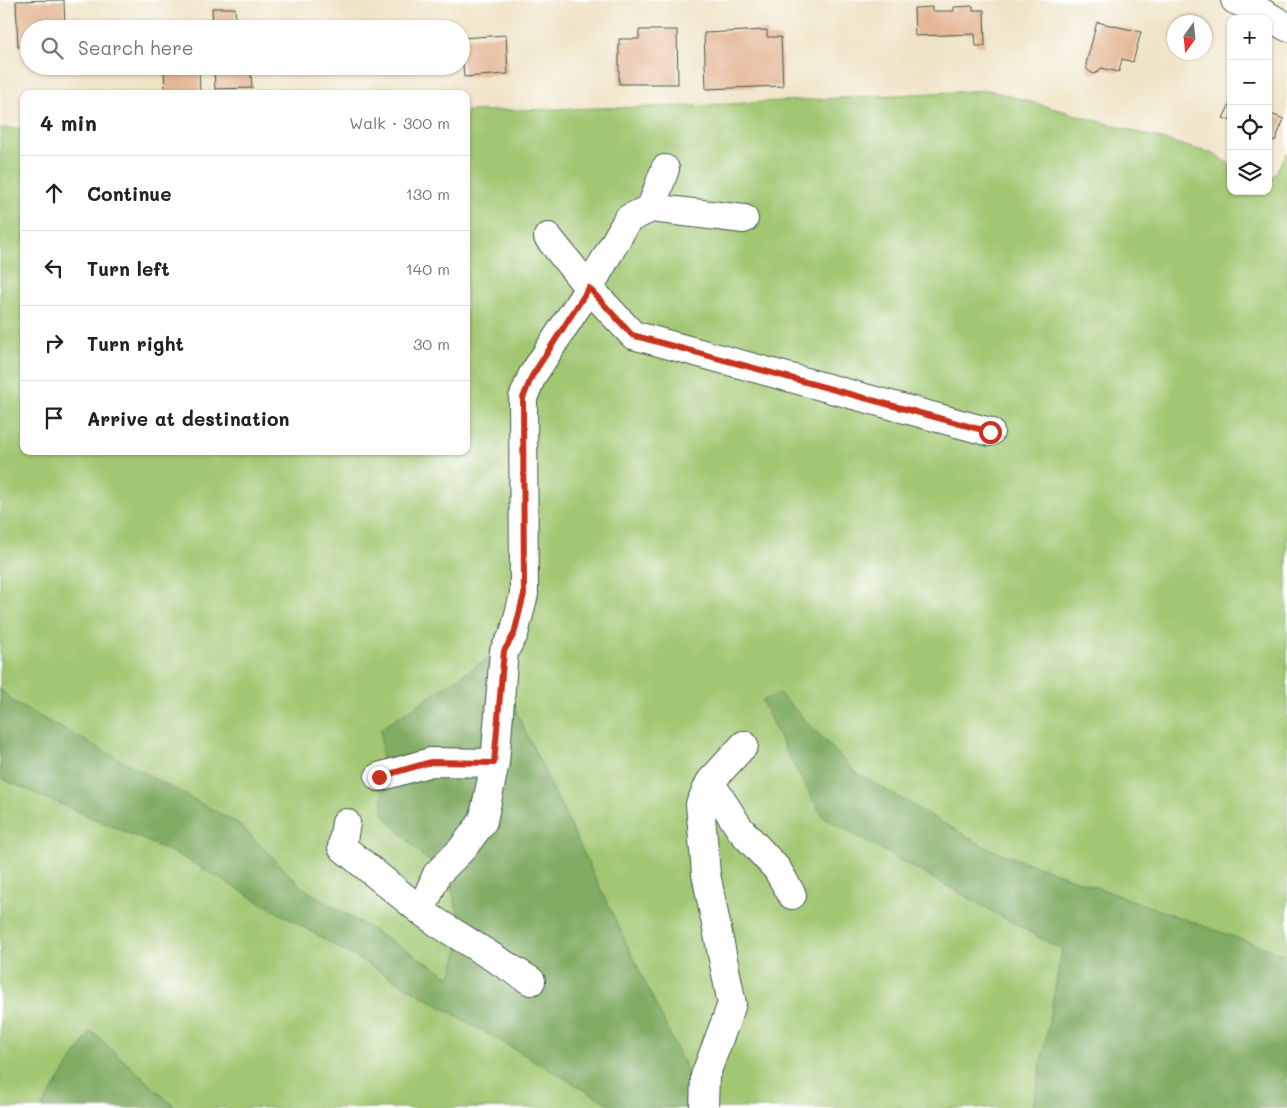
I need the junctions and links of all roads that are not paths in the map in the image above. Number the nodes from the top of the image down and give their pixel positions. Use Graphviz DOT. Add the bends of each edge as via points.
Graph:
graph roads {
  1 [pos="1235,0"];
  2 [pos="1287,27"];
  3 [pos="665,168"];
  4 [pos="652,208"];
  5 [pos="744,219"];
  6 [pos="548,237"];
  7 [pos="589,288"];
  8 [pos="990,432"];
  9 [pos="744,745"];
  10 [pos="494,763"];
  11 [pos="379,777"];
  12 [pos="710,782"];
  13 [pos="346,823"];
  14 [pos="792,895"];
  15 [pos="421,911"];
  16 [pos="531,981"];
  17 [pos="704,1108"];
  1 -- 2 [label="street"];
  3 -- 4 [label="street"];
  4 -- 5 [label="street"];
  4 -- 7 [label="street" via="628,219"];
  6 -- 7 [label="street"];
  7 -- 8 [label="street" via="632,335"];
  7 -- 10 [label="street" via="532,376 523,398 524,594 514,634 504,651"];
  9 -- 12 [label="street"];
  10 -- 11 [label="street" via="431,762"];
  10 -- 15 [label="street" via="483,821 437,874"];
  12 -- 14 [label="street" via="740,829 777,869"];
  12 -- 17 [label="street" via="700,804 706,874 732,1004 705,1076"];
  13 -- 15 [label="street" via="342,847"];
  15 -- 16 [label="street"];
}
